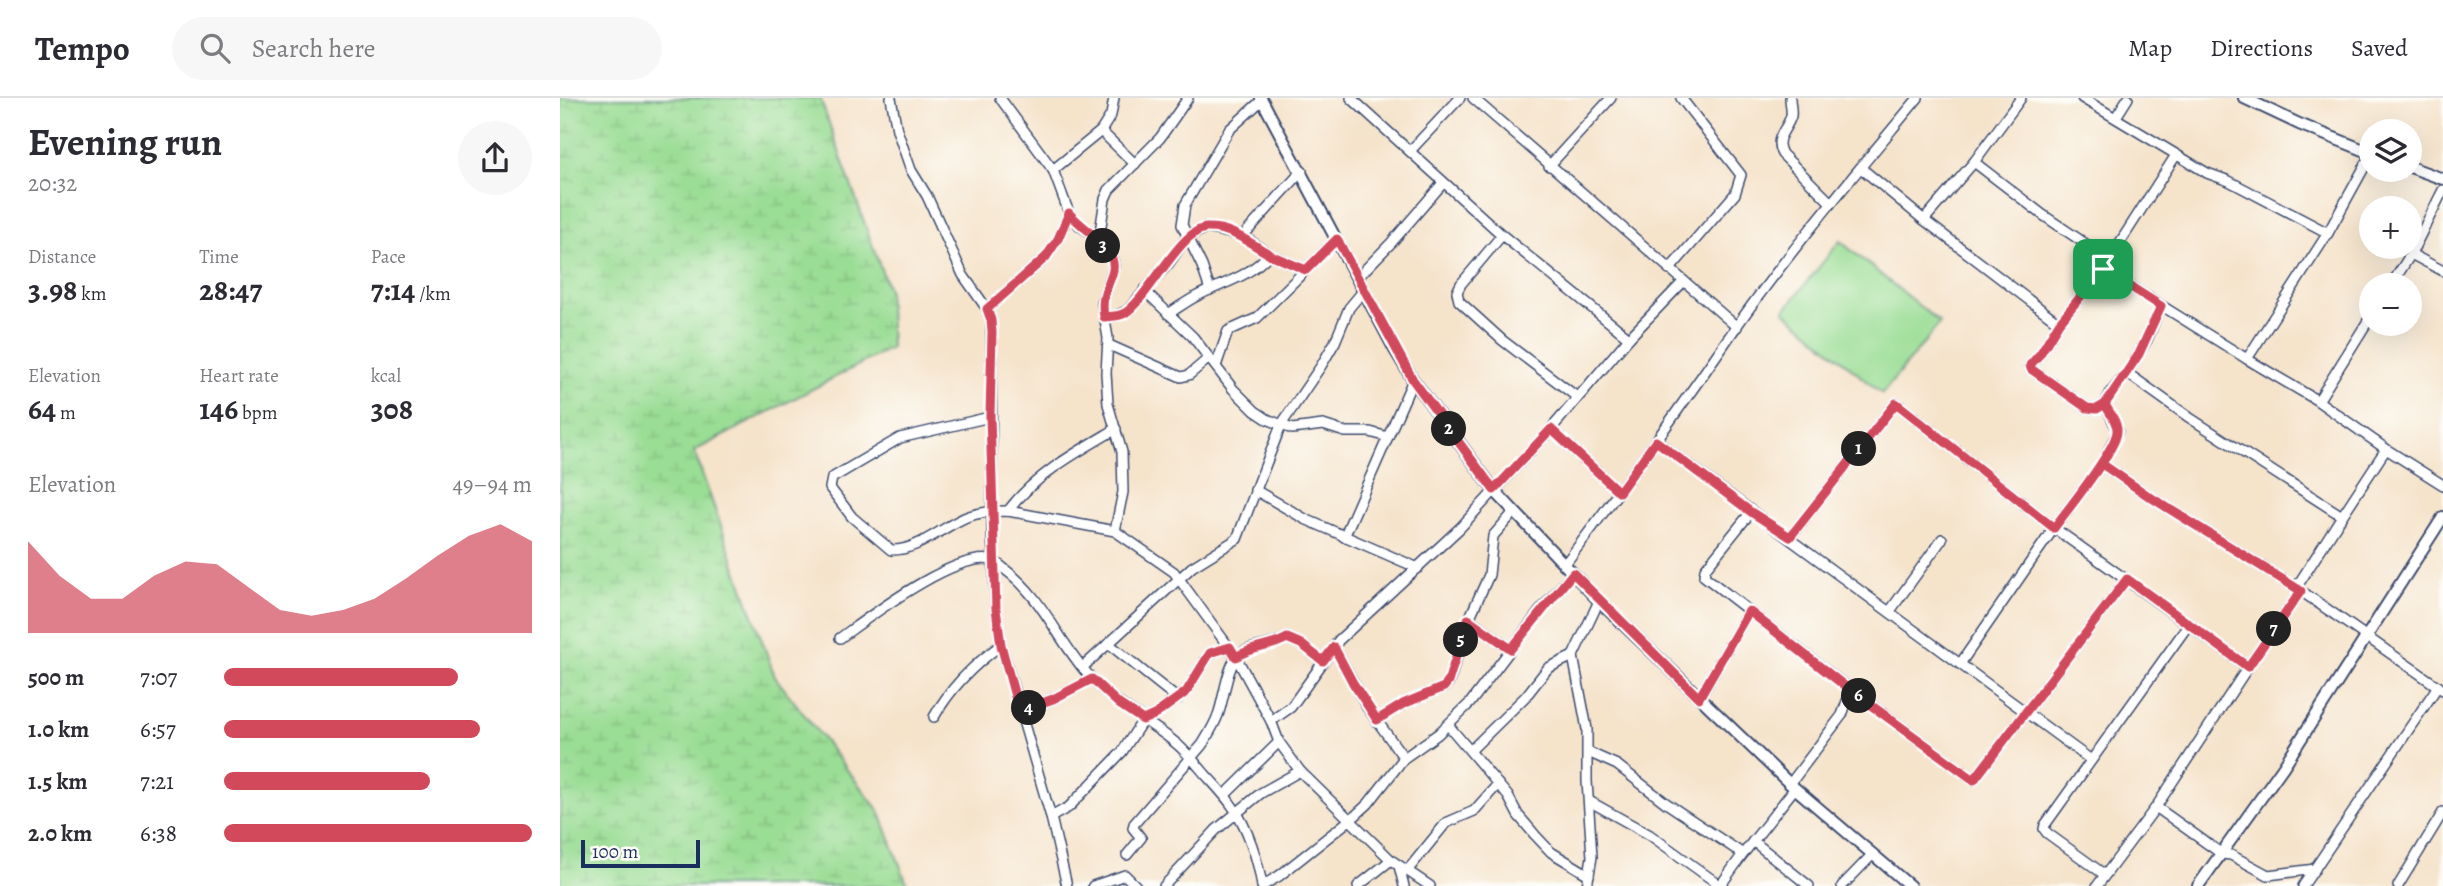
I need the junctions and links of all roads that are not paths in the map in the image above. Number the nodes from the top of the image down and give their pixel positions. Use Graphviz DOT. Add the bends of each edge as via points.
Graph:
graph roads {
  1 [pos="891,98"];
  2 [pos="1000,98"];
  3 [pos="1114,98"];
  4 [pos="1188,98"];
  5 [pos="1352,98"];
  6 [pos="1460,98"];
  7 [pos="1473,98"];
  8 [pos="1611,98"];
  9 [pos="1681,98"];
  10 [pos="1790,98"];
  11 [pos="1918,98"];
  12 [pos="2021,98"];
  13 [pos="2082,98"];
  14 [pos="2128,98"];
  15 [pos="2244,98"];
  16 [pos="1261,99"];
  17 [pos="2116,117"];
  18 [pos="1101,131"];
  19 [pos="2359,149"];
  20 [pos="1410,150"];
  21 [pos="2176,155"];
  22 [pos="1974,162"];
  23 [pos="1135,164"];
  24 [pos="1549,166"];
  25 [pos="1861,168"];
  26 [pos="1054,170"];
  27 [pos="2422,171"];
  28 [pos="1302,172"];
  29 [pos="2359,176"];
  30 [pos="2443,179"];
  31 [pos="1443,183"];
  32 [pos="2443,190"];
  33 [pos="1832,203"];
  34 [pos="1069,213"];
  35 [pos="1924,220"];
  36 [pos="2422,232"];
  37 [pos="2328,233"];
  38 [pos="1502,235"];
  39 [pos="1243,236"];
  40 [pos="1187,237"];
  41 [pos="1099,239"];
  42 [pos="1337,239"];
  43 [pos="1269,254"];
  44 [pos="2108,259"];
  45 [pos="2420,259"];
  46 [pos="2103,269"];
  47 [pos="1306,270"];
  48 [pos="1670,270"];
  49 [pos="2443,271"];
  50 [pos="1357,278"];
  51 [pos="1683,282"];
  52 [pos="1144,290"];
  53 [pos="1210,290"];
  54 [pos="1364,290"];
  55 [pos="2161,306"];
  56 [pos="987,309"];
  57 [pos="1168,314"];
  58 [pos="1104,317"];
  59 [pos="2059,323"];
  60 [pos="1737,327"];
  61 [pos="2359,335"];
  62 [pos="1629,338"];
  63 [pos="1109,345"];
  64 [pos="1209,358"];
  65 [pos="2247,359"];
  66 [pos="1216,366"];
  67 [pos="2127,373"];
  68 [pos="1413,380"];
  69 [pos="1577,397"];
  70 [pos="2318,401"];
  71 [pos="2105,404"];
  72 [pos="990,416"];
  73 [pos="1281,425"];
  74 [pos="1116,429"];
  75 [pos="1551,429"];
  76 [pos="1388,437"];
  77 [pos="1656,441"];
  78 [pos="2386,449"];
  79 [pos="2102,464"];
  80 [pos="2443,485"];
  81 [pos="1255,490"];
  82 [pos="1494,490"];
  83 [pos="1619,492"];
  84 [pos="992,511"];
  85 [pos="1008,511"];
  86 [pos="1514,512"];
  87 [pos="1751,512"];
  88 [pos="2342,516"];
  89 [pos="2443,517"];
  90 [pos="2054,528"];
  91 [pos="1115,531"];
  92 [pos="1344,537"];
  93 [pos="1790,537"];
  94 [pos="1942,539"];
  95 [pos="994,561"];
  96 [pos="1418,568"];
  97 [pos="1569,568"];
  98 [pos="1179,579"];
  99 [pos="2127,579"];
  100 [pos="2299,589"];
  101 [pos="1599,601"];
  102 [pos="1749,611"];
  103 [pos="1890,611"];
  104 [pos="1468,619"];
  105 [pos="2189,624"];
  106 [pos="2365,637"];
  107 [pos="840,638"];
  108 [pos="1108,644"];
  109 [pos="1001,645"];
  110 [pos="1230,647"];
  111 [pos="1334,647"];
  112 [pos="1511,649"];
  113 [pos="1573,656"];
  114 [pos="1236,657"];
  115 [pos="1323,661"];
  116 [pos="1961,664"];
  117 [pos="1083,667"];
  118 [pos="2248,667"];
  119 [pos="1092,679"];
  120 [pos="2441,688"];
  121 [pos="1850,690"];
  122 [pos="1699,698"];
  123 [pos="1178,699"];
  124 [pos="1019,711"];
  125 [pos="2026,714"];
  126 [pos="933,717"];
  127 [pos="1143,720"];
  128 [pos="1377,720"];
  129 [pos="1271,721"];
  130 [pos="1448,725"];
  131 [pos="1279,742"];
  132 [pos="1471,750"];
  133 [pos="1587,752"];
  134 [pos="1191,756"];
  135 [pos="1404,758"];
  136 [pos="2091,760"];
  137 [pos="1300,771"];
  138 [pos="1498,784"];
  139 [pos="1792,786"];
  140 [pos="1225,795"];
  141 [pos="1589,801"];
  142 [pos="2156,807"];
  143 [pos="2443,812"];
  144 [pos="1237,813"];
  145 [pos="1051,817"];
  146 [pos="1350,820"];
  147 [pos="1753,841"];
  148 [pos="1743,853"];
  149 [pos="2222,853"];
  150 [pos="1873,854"];
  151 [pos="1127,855"];
  152 [pos="1399,866"];
  153 [pos="2315,869"];
  154 [pos="1590,875"];
  155 [pos="2105,875"];
  156 [pos="1067,886"];
  157 [pos="1093,886"];
  158 [pos="1136,886"];
  159 [pos="1164,886"];
  160 [pos="1262,886"];
  161 [pos="1358,886"];
  162 [pos="1404,886"];
  163 [pos="1430,886"];
  164 [pos="1587,886"];
  165 [pos="1721,886"];
  166 [pos="1809,886"];
  167 [pos="1842,886"];
  168 [pos="1910,886"];
  169 [pos="2097,886"];
  170 [pos="2198,886"];
  171 [pos="2303,886"];
  172 [pos="2398,886"];
  1 -- 56 [label="street" via="911,170 962,275"];
  2 -- 26 [label="street"];
  3 -- 18 [label="street"];
  4 -- 23 [label="street"];
  5 -- 20 [label="street"];
  6 -- 20 [label="street"];
  7 -- 24 [label="street"];
  8 -- 24 [label="street"];
  9 -- 48 [label="street" via="1741,175 1735,194"];
  10 -- 33 [label="street" via="1791,114 1778,147"];
  11 -- 25 [label="street"];
  12 -- 22 [label="street"];
  13 -- 17 [label="street"];
  14 -- 17 [label="street"];
  15 -- 19 [label="street"];
  16 -- 28 [label="street"];
  16 -- 40 [label="street" via="1229,130 1185,205 1182,225"];
  17 -- 21 [label="street"];
  18 -- 23 [label="street"];
  18 -- 26 [label="street"];
  20 -- 31 [label="street"];
  21 -- 37 [label="street"];
  21 -- 44 [label="street"];
  22 -- 35 [label="street"];
  22 -- 44 [label="street"];
  23 -- 41 [label="street" via="1116,181 1105,200"];
  24 -- 48 [label="street"];
  25 -- 33 [label="street"];
  25 -- 35 [label="street"];
  26 -- 34 [label="street"];
  27 -- 30 [label="street"];
  28 -- 39 [label="street"];
  28 -- 42 [label="street"];
  29 -- 37 [label="street"];
  31 -- 38 [label="street"];
  31 -- 50 [label="street"];
  32 -- 36 [label="street"];
  33 -- 60 [label="street"];
  34 -- 41 [label="street"];
  34 -- 56 [label="street" via="1046,257"];
  35 -- 59 [label="street"];
  37 -- 65 [label="street"];
  38 -- 62 [label="street"];
  38 -- 69 [label="street" via="1461,284 1459,301"];
  39 -- 40 [label="street" via="1206,228"];
  39 -- 43 [label="street"];
  40 -- 52 [label="street"];
  40 -- 53 [label="street"];
  41 -- 58 [label="street" via="1114,267 1103,296"];
  42 -- 47 [label="street"];
  42 -- 50 [label="street"];
  43 -- 47 [label="street"];
  43 -- 53 [label="street" via="1257,268"];
  44 -- 46 [label="street"];
  45 -- 49 [label="street"];
  46 -- 55 [label="street"];
  46 -- 59 [label="street"];
  47 -- 66 [label="street" via="1258,318 1228,331"];
  48 -- 51 [label="street"];
  50 -- 54 [label="street"];
  51 -- 60 [label="street"];
  51 -- 62 [label="street"];
  52 -- 57 [label="street"];
  52 -- 58 [label="street" via="1128,310"];
  53 -- 57 [label="street"];
  54 -- 68 [label="street"];
  54 -- 73 [label="street"];
  55 -- 65 [label="street"];
  55 -- 67 [label="street"];
  56 -- 72 [label="street" via="992,332"];
  57 -- 64 [label="street"];
  58 -- 63 [label="street"];
  59 -- 71 [label="street" via="2031,369 2087,408"];
  60 -- 77 [label="street"];
  61 -- 70 [label="street"];
  62 -- 69 [label="street"];
  63 -- 64 [label="street" via="1181,377"];
  63 -- 74 [label="street" via="1108,404"];
  64 -- 66 [label="street"];
  65 -- 70 [label="street"];
  66 -- 73 [label="street" via="1255,411"];
  67 -- 71 [label="street"];
  67 -- 88 [label="street"];
  68 -- 76 [label="street"];
  68 -- 82 [label="street"];
  69 -- 75 [label="street"];
  70 -- 78 [label="street"];
  71 -- 79 [label="street" via="2118,431"];
  72 -- 84 [label="street"];
  72 -- 84 [label="street" via="900,438 847,468 830,482 830,488 852,517 891,550 969,516"];
  73 -- 76 [label="street" via="1300,429 1324,425"];
  73 -- 81 [label="street"];
  74 -- 85 [label="street" via="1060,462 1023,492"];
  74 -- 91 [label="street" via="1123,492"];
  75 -- 82 [label="street"];
  75 -- 83 [label="street"];
  76 -- 92 [label="street"];
  77 -- 83 [label="street"];
  77 -- 87 [label="street"];
  78 -- 80 [label="street"];
  78 -- 88 [label="street"];
  79 -- 90 [label="street"];
  79 -- 100 [label="street"];
  81 -- 92 [label="street"];
  81 -- 98 [label="street" via="1237,539"];
  82 -- 86 [label="street"];
  82 -- 96 [label="street"];
  83 -- 97 [label="street"];
  84 -- 85 [label="street"];
  84 -- 95 [label="street"];
  85 -- 91 [label="street"];
  86 -- 97 [label="street"];
  86 -- 104 [label="street" via="1493,536 1489,575"];
  87 -- 93 [label="street"];
  87 -- 102 [label="street" via="1704,573"];
  88 -- 100 [label="street"];
  89 -- 106 [label="street"];
  90 -- 93 [label="street" via="1896,403"];
  90 -- 99 [label="street"];
  90 -- 116 [label="street"];
  91 -- 98 [label="street"];
  92 -- 96 [label="street"];
  93 -- 103 [label="street"];
  94 -- 103 [label="street"];
  95 -- 107 [label="street" via="940,573"];
  95 -- 109 [label="street"];
  95 -- 117 [label="street" via="1039,604"];
  96 -- 111 [label="street"];
  97 -- 101 [label="street"];
  97 -- 112 [label="street"];
  98 -- 108 [label="street"];
  98 -- 110 [label="street"];
  99 -- 105 [label="street"];
  99 -- 125 [label="street"];
  100 -- 106 [label="street"];
  100 -- 118 [label="street"];
  101 -- 113 [label="street"];
  101 -- 122 [label="street"];
  102 -- 121 [label="street"];
  102 -- 122 [label="street"];
  103 -- 116 [label="street"];
  104 -- 112 [label="street"];
  104 -- 128 [label="street" via="1444,687"];
  105 -- 118 [label="street"];
  105 -- 136 [label="street"];
  106 -- 120 [label="street"];
  106 -- 149 [label="street"];
  108 -- 117 [label="street"];
  108 -- 123 [label="street"];
  109 -- 124 [label="street"];
  109 -- 126 [label="street" via="966,673"];
  110 -- 114 [label="street"];
  110 -- 123 [label="street" via="1210,653"];
  111 -- 115 [label="street"];
  111 -- 128 [label="street"];
  112 -- 130 [label="street"];
  113 -- 132 [label="street" via="1548,668"];
  113 -- 133 [label="street"];
  114 -- 115 [label="street" via="1287,638"];
  114 -- 129 [label="street"];
  114 -- 134 [label="street" via="1218,716"];
  115 -- 129 [label="street" via="1291,707"];
  116 -- 125 [label="street"];
  117 -- 119 [label="street"];
  118 -- 142 [label="street"];
  119 -- 124 [label="street"];
  119 -- 127 [label="street"];
  120 -- 153 [label="street"];
  121 -- 125 [label="street" via="1974,780"];
  121 -- 139 [label="street" via="1842,715"];
  122 -- 139 [label="street"];
  123 -- 127 [label="street"];
  124 -- 145 [label="street"];
  125 -- 136 [label="street"];
  127 -- 134 [label="street"];
  127 -- 145 [label="street" via="1122,752 1069,807"];
  128 -- 135 [label="street"];
  129 -- 131 [label="street"];
  130 -- 132 [label="street"];
  130 -- 135 [label="street"];
  131 -- 137 [label="street"];
  131 -- 140 [label="street"];
  132 -- 138 [label="street"];
  133 -- 141 [label="street"];
  133 -- 148 [label="street" via="1617,765"];
  134 -- 140 [label="street"];
  134 -- 151 [label="street" via="1134,824 1141,838"];
  135 -- 146 [label="street"];
  136 -- 155 [label="street" via="2044,829"];
  137 -- 144 [label="street"];
  137 -- 146 [label="street"];
  138 -- 152 [label="street" via="1474,811 1446,822"];
  138 -- 154 [label="street" via="1551,852"];
  139 -- 147 [label="street"];
  139 -- 150 [label="street"];
  140 -- 144 [label="street"];
  141 -- 154 [label="street"];
  141 -- 165 [label="street" via="1650,835"];
  142 -- 149 [label="street"];
  142 -- 155 [label="street"];
  143 -- 172 [label="street"];
  144 -- 159 [label="street"];
  144 -- 160 [label="street"];
  145 -- 156 [label="street"];
  146 -- 152 [label="street"];
  146 -- 160 [label="street"];
  147 -- 148 [label="street"];
  147 -- 166 [label="street"];
  148 -- 165 [label="street"];
  149 -- 153 [label="street" via="2268,875"];
  149 -- 170 [label="street"];
  150 -- 167 [label="street"];
  150 -- 168 [label="street"];
  152 -- 161 [label="street"];
  152 -- 162 [label="street"];
  152 -- 163 [label="street"];
  153 -- 171 [label="street"];
  154 -- 164 [label="street"];
  155 -- 169 [label="street"];
  157 -- 158 [label="street" via="1125,874"];
}
